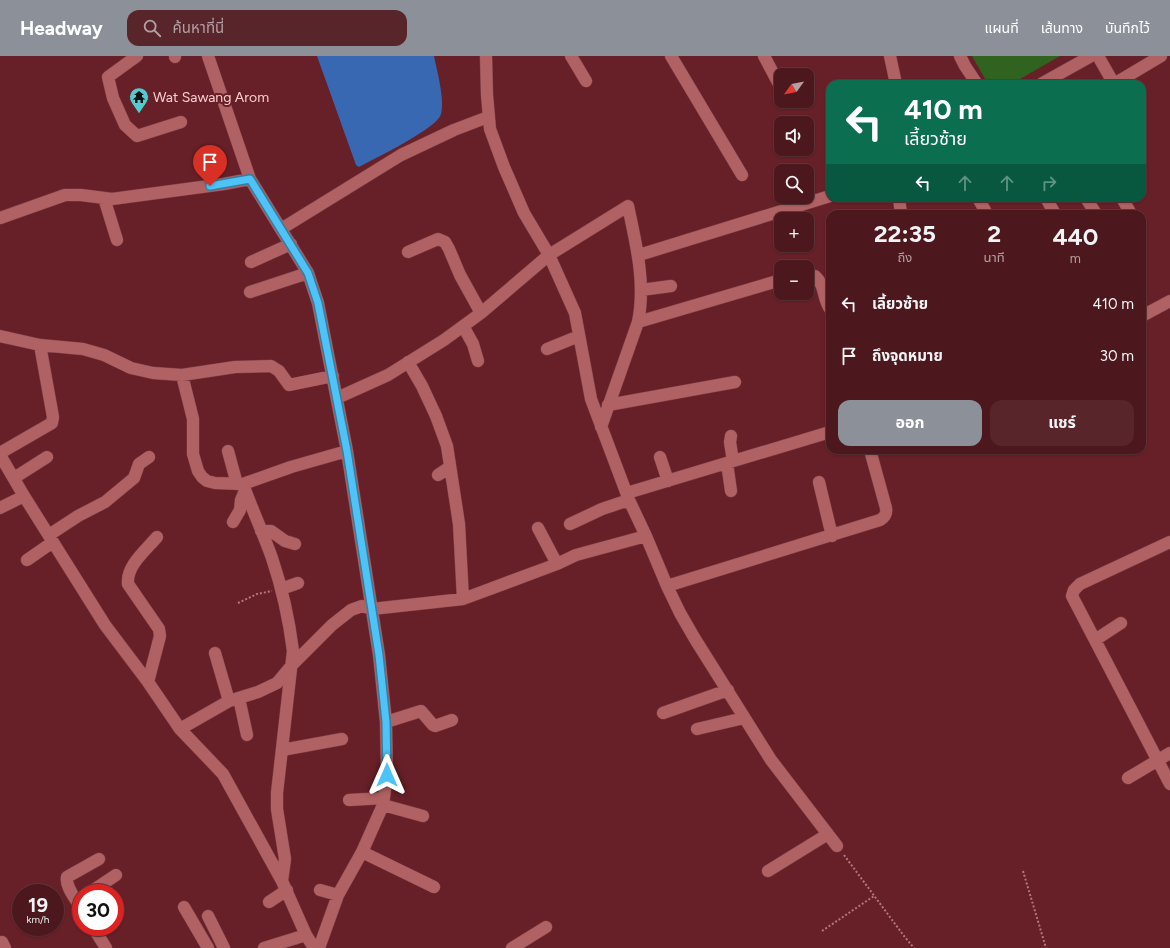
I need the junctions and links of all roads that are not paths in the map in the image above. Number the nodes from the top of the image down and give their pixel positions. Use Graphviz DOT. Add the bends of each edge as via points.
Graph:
graph roads {
  1 [pos="137,56"];
  2 [pos="208,56"];
  3 [pos="486,56"];
  4 [pos="571,56"];
  5 [pos="671,56"];
  6 [pos="764,56"];
  7 [pos="890,56"];
  8 [pos="960,56"];
  9 [pos="1091,56"];
  10 [pos="1098,56"];
  11 [pos="1161,56"];
  12 [pos="774,75"];
  13 [pos="895,80"];
  14 [pos="974,80"];
  15 [pos="1052,80"];
  16 [pos="1112,80"];
  17 [pos="1121,80"];
  18 [pos="586,82"];
  19 [pos="488,117"];
  20 [pos="181,122"];
  21 [pos="742,176"];
  22 [pos="250,179"];
  23 [pos="826,197"];
  24 [pos="104,198"];
  25 [pos="0,218"];
  26 [pos="282,229"];
  27 [pos="117,240"];
  28 [pos="291,244"];
  29 [pos="408,252"];
  30 [pos="549,255"];
  31 [pos="639,255"];
  32 [pos="251,262"];
  33 [pos="308,273"];
  34 [pos="814,276"];
  35 [pos="774,282"];
  36 [pos="671,286"];
  37 [pos="641,290"];
  38 [pos="250,292"];
  39 [pos="1170,301"];
  40 [pos="826,303"];
  41 [pos="481,313"];
  42 [pos="1146,314"];
  43 [pos="638,322"];
  44 [pos="463,326"];
  45 [pos="0,336"];
  46 [pos="579,336"];
  47 [pos="40,345"];
  48 [pos="547,349"];
  49 [pos="478,361"];
  50 [pos="408,362"];
  51 [pos="182,375"];
  52 [pos="333,376"];
  53 [pos="735,382"];
  54 [pos="337,398"];
  55 [pos="608,405"];
  56 [pos="601,427"];
  57 [pos="826,433"];
  58 [pos="732,436"];
  59 [pos="228,451"];
  60 [pos="347,451"];
  61 [pos="0,454"];
  62 [pos="871,454"];
  63 [pos="47,456"];
  64 [pos="149,456"];
  65 [pos="660,457"];
  66 [pos="730,462"];
  67 [pos="450,467"];
  68 [pos="438,475"];
  69 [pos="14,478"];
  70 [pos="668,481"];
  71 [pos="819,482"];
  72 [pos="242,486"];
  73 [pos="731,491"];
  74 [pos="24,496"];
  75 [pos="628,497"];
  76 [pos="0,508"];
  77 [pos="233,522"];
  78 [pos="570,524"];
  79 [pos="538,528"];
  80 [pos="261,531"];
  81 [pos="646,536"];
  82 [pos="832,536"];
  83 [pos="157,537"];
  84 [pos="51,539"];
  85 [pos="1170,542"];
  86 [pos="295,544"];
  87 [pos="26,560"];
  88 [pos="557,564"];
  89 [pos="298,583"];
  90 [pos="667,586"];
  91 [pos="281,589"];
  92 [pos="463,599"];
  93 [pos="372,609"];
  94 [pos="1121,622"];
  95 [pos="1095,640"];
  96 [pos="215,653"];
  97 [pos="292,665"];
  98 [pos="148,682"];
  99 [pos="728,690"];
  100 [pos="234,700"];
  101 [pos="663,713"];
  102 [pos="744,718"];
  103 [pos="452,720"];
  104 [pos="386,722"];
  105 [pos="180,729"];
  106 [pos="696,729"];
  107 [pos="247,735"];
  108 [pos="342,739"];
  109 [pos="282,750"];
  110 [pos="1170,753"];
  111 [pos="1157,760"];
  112 [pos="1128,778"];
  113 [pos="1170,784"];
  114 [pos="349,800"];
  115 [pos="384,801"];
  116 [pos="423,816"];
  117 [pos="828,834"];
  118 [pos="837,846"];
  119 [pos="362,852"];
  120 [pos="99,859"];
  121 [pos="768,871"];
  122 [pos="116,875"];
  123 [pos="102,884"];
  124 [pos="284,885"];
  125 [pos="434,888"];
  126 [pos="320,890"];
  127 [pos="72,891"];
  128 [pos="338,895"];
  129 [pos="269,902"];
  130 [pos="184,907"];
  131 [pos="208,916"];
  132 [pos="546,927"];
  133 [pos="306,935"];
  134 [pos="99,936"];
  135 [pos="106,948"];
  136 [pos="208,948"];
  137 [pos="224,948"];
  138 [pos="264,948"];
  139 [pos="314,948"];
  140 [pos="319,948"];
  141 [pos="512,948"];
  1 -- 20 [label="street" via="108,77 113,98 125,125 137,136"];
  2 -- 22 [label="street"];
  3 -- 19 [label="street"];
  4 -- 18 [label="street"];
  5 -- 21 [label="street"];
  6 -- 12 [label="street"];
  7 -- 13 [label="street"];
  8 -- 14 [label="street"];
  9 -- 15 [label="street"];
  10 -- 16 [label="street"];
  11 -- 17 [label="street"];
  19 -- 26 [label="street" via="401,155"];
  19 -- 30 [label="street" via="504,167 524,213"];
  22 -- 24 [label="street" via="112,200"];
  22 -- 26 [label="street"];
  23 -- 31 [label="street"];
  24 -- 25 [label="street" via="65,195"];
  24 -- 27 [label="street"];
  26 -- 28 [label="street"];
  28 -- 32 [label="street"];
  28 -- 33 [label="street"];
  29 -- 41 [label="street" via="438,239 445,242"];
  30 -- 31 [label="street" via="628,206"];
  30 -- 41 [label="street"];
  30 -- 46 [label="street" via="575,313"];
  31 -- 37 [label="street"];
  33 -- 38 [label="street"];
  33 -- 52 [label="street" via="318,303"];
  34 -- 40 [label="street" via="820,281"];
  35 -- 43 [label="street"];
  36 -- 37 [label="street"];
  37 -- 43 [label="street"];
  39 -- 42 [label="street"];
  41 -- 44 [label="street"];
  43 -- 55 [label="street"];
  44 -- 49 [label="street"];
  44 -- 50 [label="street"];
  45 -- 47 [label="street"];
  46 -- 48 [label="street"];
  46 -- 56 [label="street" via="591,399"];
  47 -- 51 [label="street" via="83,349 104,355 131,368"];
  47 -- 61 [label="street" via="52,423"];
  50 -- 54 [label="street" via="388,375"];
  50 -- 67 [label="street" via="436,416 447,446"];
  51 -- 52 [label="street" via="235,367 271,366 279,371 289,385"];
  51 -- 72 [label="street" via="193,419 193,454 198,471 206,481"];
  52 -- 54 [label="street"];
  53 -- 55 [label="street"];
  54 -- 60 [label="street"];
  55 -- 56 [label="street"];
  56 -- 75 [label="street"];
  57 -- 66 [label="street"];
  58 -- 66 [label="street"];
  59 -- 72 [label="street"];
  60 -- 72 [label="street" via="291,467"];
  60 -- 93 [label="street"];
  61 -- 69 [label="street"];
  62 -- 82 [label="street" via="886,513 880,520"];
  63 -- 69 [label="street"];
  64 -- 84 [label="street" via="139,464 134,478 105,502 78,516"];
  65 -- 70 [label="street"];
  66 -- 70 [label="street"];
  66 -- 73 [label="street"];
  67 -- 68 [label="street"];
  67 -- 92 [label="street" via="459,524"];
  69 -- 74 [label="street"];
  70 -- 75 [label="street"];
  71 -- 82 [label="street"];
  72 -- 77 [label="street" via="240,510"];
  72 -- 80 [label="street"];
  74 -- 76 [label="street"];
  74 -- 84 [label="street"];
  75 -- 78 [label="street"];
  75 -- 81 [label="street"];
  79 -- 88 [label="street"];
  80 -- 86 [label="street" via="271,531 285,541"];
  80 -- 91 [label="street"];
  81 -- 88 [label="street" via="576,555"];
  81 -- 90 [label="street"];
  82 -- 90 [label="street"];
  83 -- 98 [label="street" via="135,563 128,577 128,584 159,629 160,636"];
  84 -- 87 [label="street"];
  84 -- 98 [label="street" via="105,625"];
  85 -- 95 [label="street" via="1080,584 1074,590 1072,596"];
  88 -- 92 [label="street"];
  89 -- 91 [label="street"];
  90 -- 99 [label="street" via="695,639"];
  91 -- 97 [label="street" via="290,632"];
  92 -- 93 [label="street"];
  93 -- 97 [label="street" via="362,606 351,610"];
  93 -- 104 [label="street"];
  94 -- 95 [label="street"];
  95 -- 111 [label="street"];
  96 -- 100 [label="street"];
  97 -- 100 [label="street" via="277,683"];
  97 -- 109 [label="street"];
  98 -- 105 [label="street"];
  99 -- 101 [label="street"];
  99 -- 102 [label="street"];
  100 -- 105 [label="street"];
  100 -- 107 [label="street"];
  102 -- 106 [label="street"];
  102 -- 117 [label="street" via="771,760"];
  103 -- 104 [label="street" via="433,726 421,711"];
  104 -- 115 [label="street" via="387,775"];
  105 -- 124 [label="street" via="222,774"];
  108 -- 109 [label="street"];
  109 -- 124 [label="street" via="277,809 285,859"];
  110 -- 111 [label="street"];
  111 -- 112 [label="street"];
  111 -- 113 [label="street"];
  114 -- 115 [label="street"];
  115 -- 116 [label="street"];
  115 -- 119 [label="street"];
  117 -- 118 [label="street"];
  117 -- 121 [label="street"];
  119 -- 125 [label="street"];
  119 -- 128 [label="street"];
  120 -- 127 [label="street" via="67,877 66,881"];
  122 -- 123 [label="street"];
  124 -- 129 [label="street"];
  124 -- 133 [label="street"];
  126 -- 128 [label="street"];
  128 -- 140 [label="street"];
  130 -- 136 [label="street"];
  131 -- 137 [label="street"];
  132 -- 141 [label="street"];
  133 -- 138 [label="street"];
  133 -- 139 [label="street"];
  134 -- 135 [label="street"];
}
